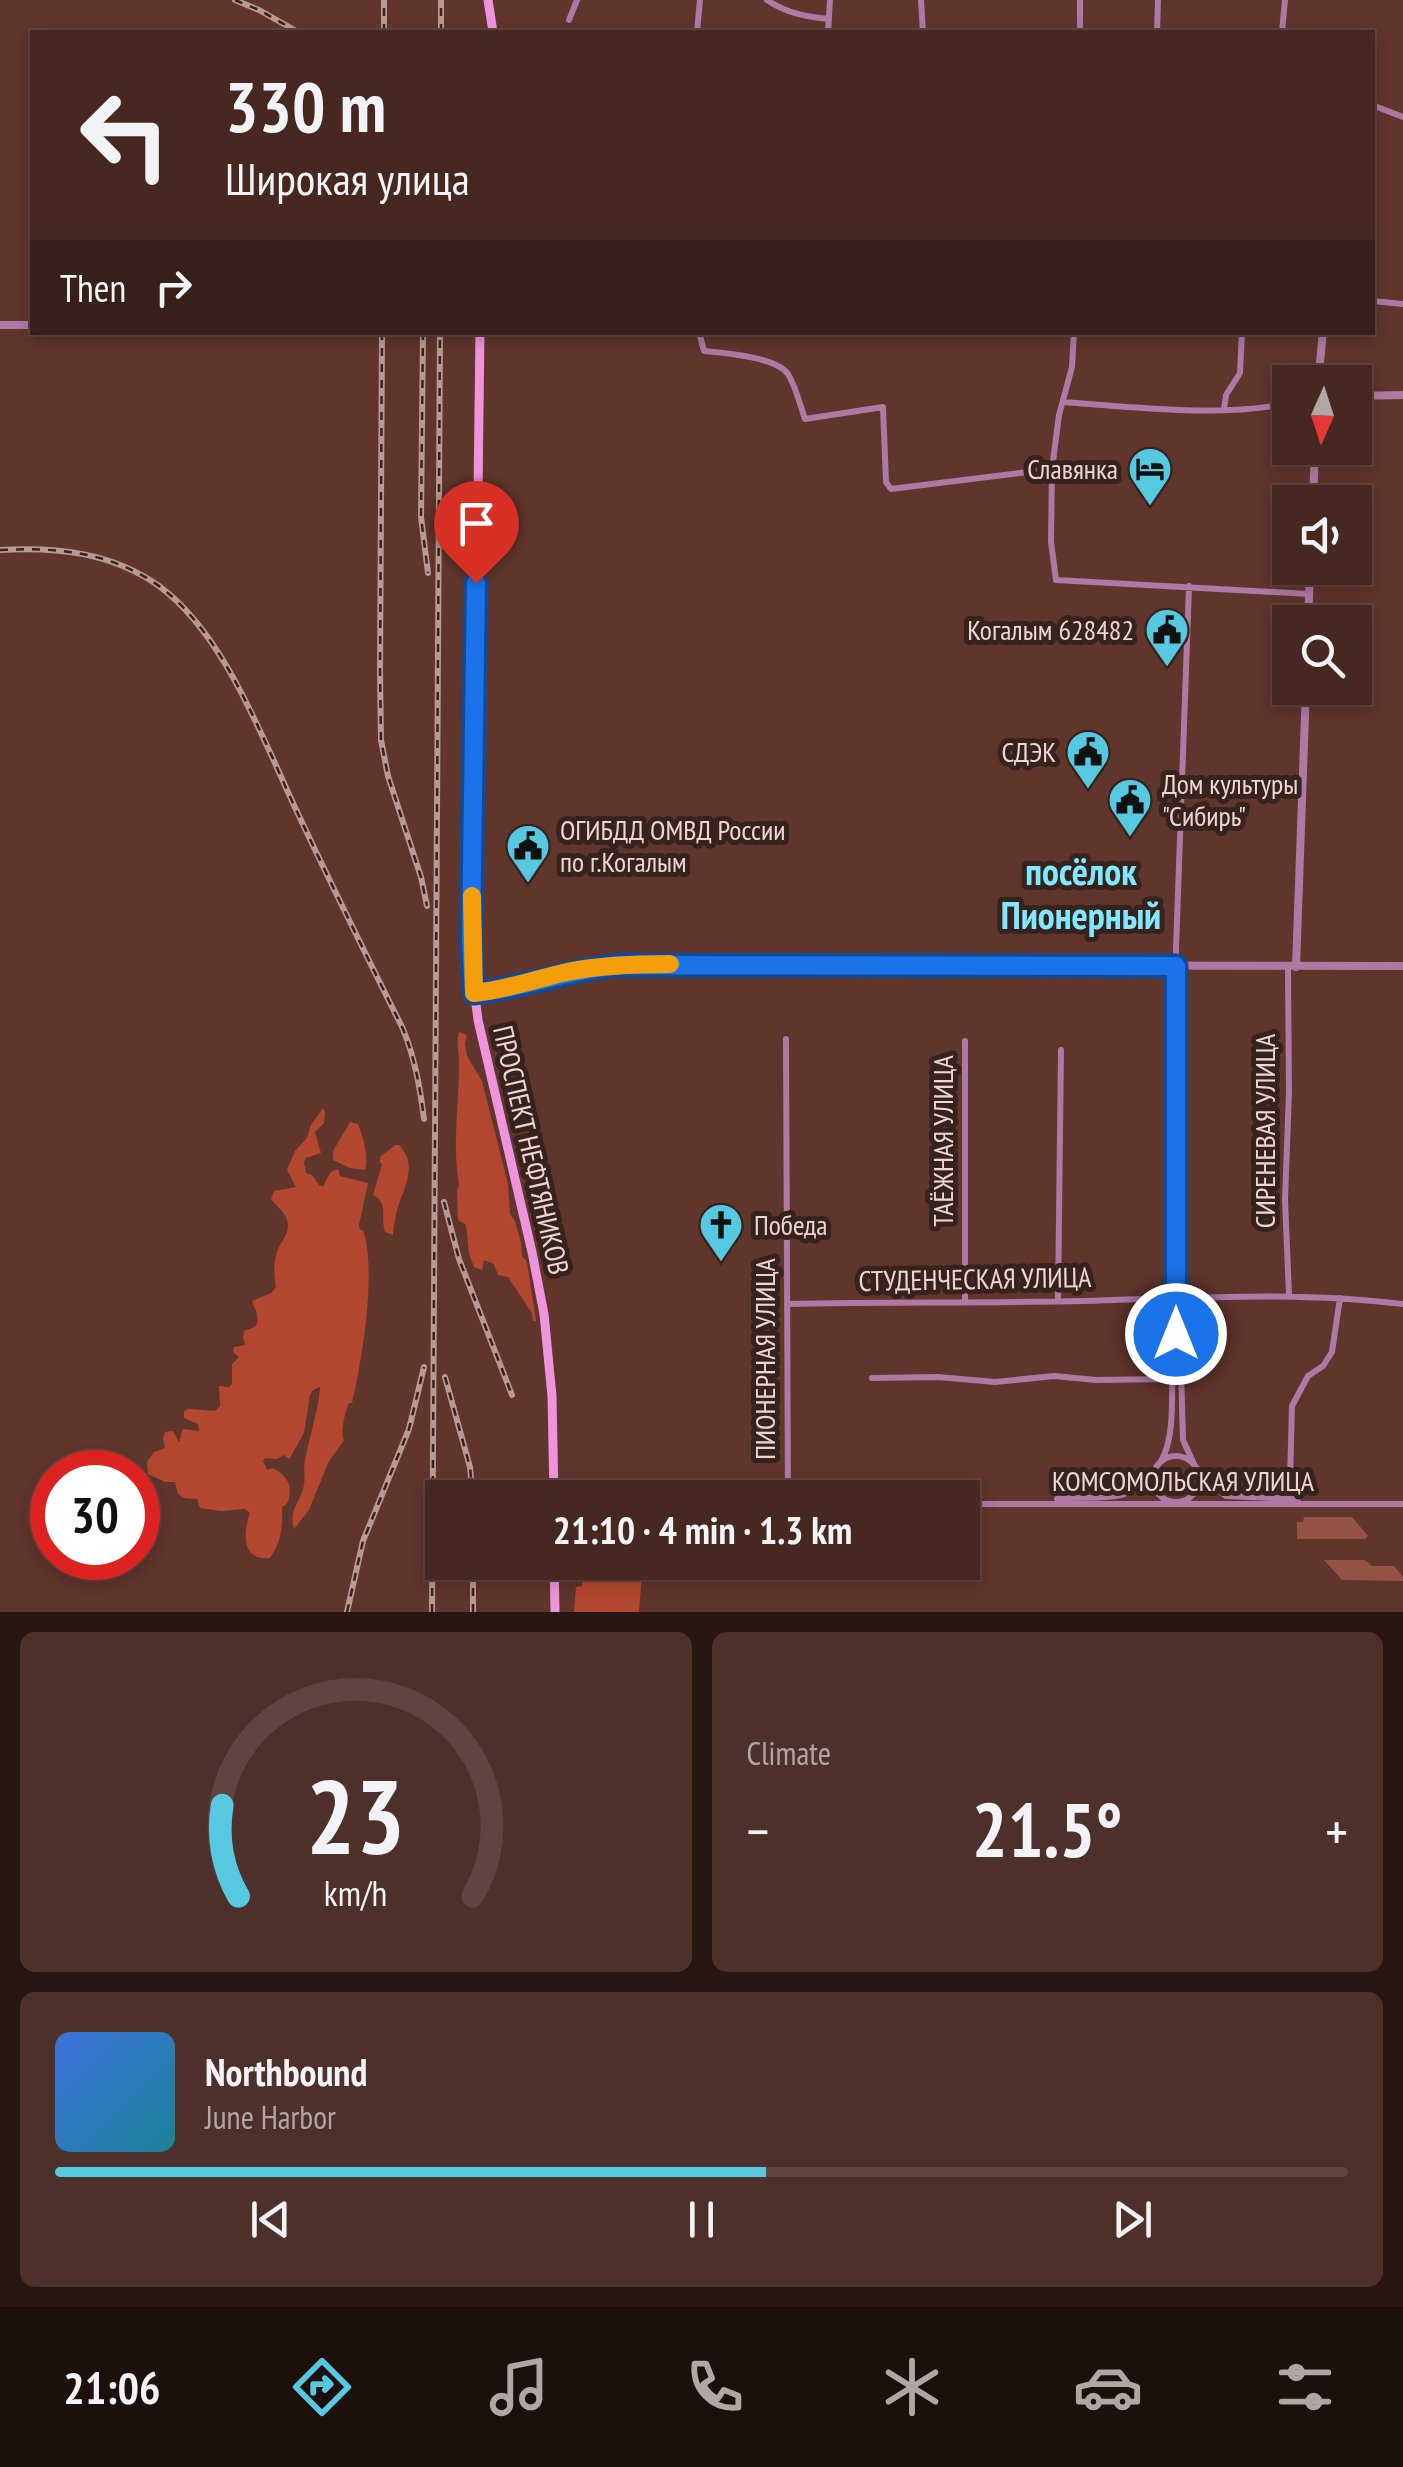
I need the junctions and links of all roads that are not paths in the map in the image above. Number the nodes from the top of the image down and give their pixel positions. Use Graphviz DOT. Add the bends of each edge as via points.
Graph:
graph roads {
  1 [pos="488,0"];
  2 [pos="576,0"];
  3 [pos="700,0"];
  4 [pos="767,0"];
  5 [pos="830,0"];
  6 [pos="921,0"];
  7 [pos="1080,0"];
  8 [pos="1158,0"];
  9 [pos="1286,0"];
  10 [pos="569,20"];
  11 [pos="829,20"];
  12 [pos="493,30"];
  13 [pos="696,30"];
  14 [pos="828,30"];
  15 [pos="922,30"];
  16 [pos="1080,30"];
  17 [pos="1157,30"];
  18 [pos="1282,30"];
  19 [pos="1375,106"];
  20 [pos="1403,117"];
  21 [pos="1375,301"];
  22 [pos="1403,304"];
  23 [pos="0,325"];
  24 [pos="30,325"];
  25 [pos="480,335"];
  26 [pos="700,335"];
  27 [pos="1074,335"];
  28 [pos="1242,335"];
  29 [pos="1323,335"];
  30 [pos="1320,365"];
  31 [pos="1403,395"];
  32 [pos="1372,396"];
  33 [pos="1063,402"];
  34 [pos="1272,406"];
  35 [pos="1224,410"];
  36 [pos="1052,469"];
  37 [pos="1309,585"];
  38 [pos="1189,586"];
  39 [pos="1309,594"];
  40 [pos="1309,605"];
  41 [pos="1305,705"];
  42 [pos="1176,966"];
  43 [pos="1403,966"];
  44 [pos="1292,967"];
  45 [pos="474,993"];
  46 [pos="786,1040"];
  47 [pos="965,1041"];
  48 [pos="1061,1050"];
  49 [pos="1288,1295"];
  50 [pos="1176,1296"];
  51 [pos="1340,1298"];
  52 [pos="965,1301"];
  53 [pos="1058,1301"];
  54 [pos="787,1304"];
  55 [pos="1403,1304"];
  56 [pos="1176,1334"];
  57 [pos="872,1378"];
  58 [pos="1171,1379"];
  59 [pos="1158,1466"];
  60 [pos="1195,1466"];
  61 [pos="1290,1479"];
  62 [pos="554,1480"];
  63 [pos="788,1480"];
  64 [pos="1177,1502"];
  65 [pos="1036,1503"];
  66 [pos="1329,1503"];
  67 [pos="980,1504"];
  68 [pos="1403,1504"];
  69 [pos="554,1580"];
  70 [pos="554,1612"];
  1 -- 12 [label="main road"];
  2 -- 10 [label="street"];
  3 -- 13 [label="street"];
  4 -- 11 [label="street"];
  5 -- 11 [label="street"];
  6 -- 15 [label="street"];
  7 -- 16 [label="street"];
  8 -- 17 [label="street"];
  9 -- 18 [label="street"];
  11 -- 14 [label="street"];
  19 -- 20 [label="street"];
  21 -- 22 [label="street"];
  23 -- 24 [label="street"];
  25 -- 45 [label="main road, ПРОСПЕКТ НЕФТЯНИКОВ"];
  26 -- 36 [label="street" via="704,351 782,368 805,420 884,407 886,482 892,489"];
  27 -- 33 [label="street"];
  28 -- 35 [label="street" via="1240,373"];
  29 -- 30 [label="street"];
  31 -- 32 [label="street"];
  33 -- 35 [label="street"];
  33 -- 36 [label="street"];
  34 -- 35 [label="street"];
  36 -- 38 [label="street" via="1056,580"];
  37 -- 39 [label="street"];
  38 -- 39 [label="street"];
  38 -- 42 [label="street"];
  39 -- 40 [label="street"];
  41 -- 44 [label="street"];
  42 -- 44 [label="street"];
  42 -- 45 [label="street" via="624,965"];
  42 -- 50 [label="street"];
  43 -- 44 [label="street"];
  44 -- 49 [label="street, СИРЕНЕВАЯ УЛИЦА"];
  45 -- 62 [label="main road, ПРОСПЕКТ НЕФТЯНИКОВ" via="544,1314"];
  46 -- 54 [label="street, ПИОНЕРНАЯ УЛИЦА"];
  47 -- 52 [label="street, ТАЁЖНАЯ УЛИЦА"];
  48 -- 53 [label="street"];
  49 -- 50 [label="street, СТУДЕНЧЕСКАЯ УЛИЦА"];
  49 -- 51 [label="street, СТУДЕНЧЕСКАЯ УЛИЦА"];
  50 -- 53 [label="street, СТУДЕНЧЕСКАЯ УЛИЦА"];
  50 -- 56 [label="street"];
  51 -- 55 [label="street, СТУДЕНЧЕСКАЯ УЛИЦА"];
  51 -- 61 [label="street" via="1332,1352 1292,1406"];
  52 -- 53 [label="street, СТУДЕНЧЕСКАЯ УЛИЦА"];
  52 -- 54 [label="street, СТУДЕНЧЕСКАЯ УЛИЦА"];
  54 -- 63 [label="street, ПИОНЕРНАЯ УЛИЦА"];
  56 -- 58 [label="street"];
  56 -- 60 [label="street" via="1182,1435"];
  57 -- 58 [label="street"];
  58 -- 59 [label="street" via="1170,1438"];
  59 -- 60 [label="street" via="1175,1456"];
  59 -- 64 [label="street" via="1156,1489"];
  59 -- 65 [label="street, КОМСОМОЛЬСКАЯ УЛИЦА" via="1126,1495"];
  60 -- 64 [label="street" via="1197,1489"];
  60 -- 66 [label="street, КОМСОМОЛЬСКАЯ УЛИЦА" via="1226,1496"];
  64 -- 65 [label="street, КОМСОМОЛЬСКАЯ УЛИЦА"];
  64 -- 66 [label="street, КОМСОМОЛЬСКАЯ УЛИЦА"];
  65 -- 67 [label="street, КОМСОМОЛЬСКАЯ УЛИЦА"];
  66 -- 68 [label="street, КОМСОМОЛЬСКАЯ УЛИЦА"];
  69 -- 70 [label="main road"];
}
